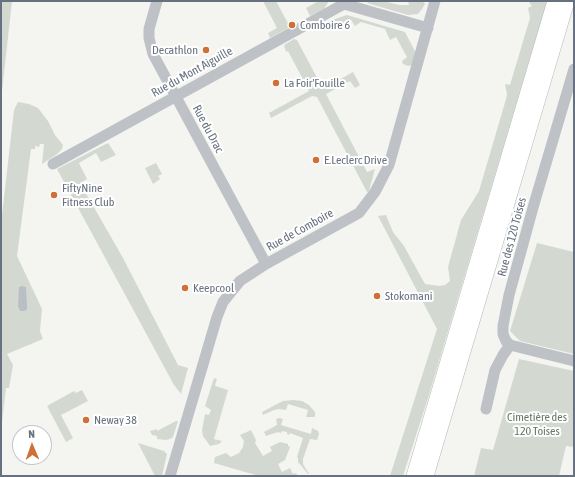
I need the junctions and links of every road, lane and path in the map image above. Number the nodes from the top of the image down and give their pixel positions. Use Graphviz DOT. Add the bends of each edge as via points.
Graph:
graph roads {
  1 [pos="157,1"];
  2 [pos="435,1"];
  3 [pos="555,1"];
  4 [pos="567,1"];
  5 [pos="344,2"];
  6 [pos="428,28"];
  7 [pos="574,69"];
  8 [pos="175,96"];
  9 [pos="53,164"];
  10 [pos="266,264"];
  11 [pos="510,345"];
  12 [pos="574,361"];
  13 [pos="486,409"];
  14 [pos="170,476"];
  15 [pos="414,476"];
  16 [pos="426,476"];
  1 -- 8 [label="street, Rue du Drac" via="149,38 153,54"];
  2 -- 6 [label="street, Rue de Comboire"];
  3 -- 15 [label="highway"];
  4 -- 16 [label="highway"];
  5 -- 6 [label="street"];
  5 -- 8 [label="street, Rue du Mont Aiguille"];
  6 -- 10 [label="street, Rue de Comboire" via="389,165 376,192 359,213"];
  7 -- 11 [label="street, Rue des 120 Toises" via="505,314 503,334"];
  8 -- 9 [label="street, Rue du Mont Aiguille"];
  8 -- 10 [label="street, Rue du Drac"];
  10 -- 14 [label="street, Rue de Comboire" via="240,281 219,310"];
  11 -- 12 [label="street"];
  11 -- 13 [label="street" via="495,370"];
}
